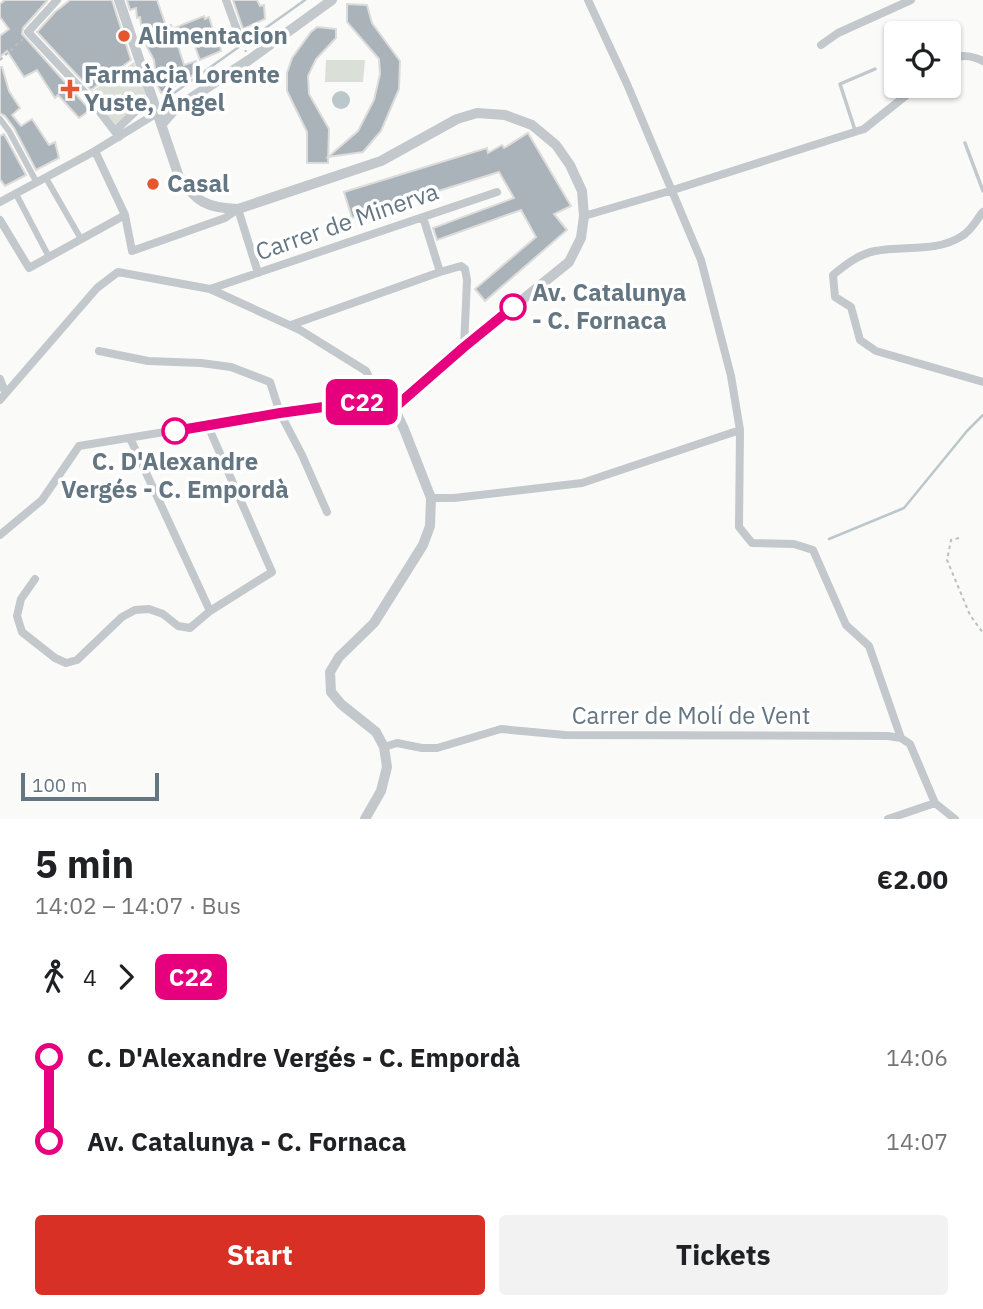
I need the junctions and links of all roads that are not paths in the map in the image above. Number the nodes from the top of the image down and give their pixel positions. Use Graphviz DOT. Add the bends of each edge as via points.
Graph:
graph roads {
  1 [pos="119,0"];
  2 [pos="226,0"];
  3 [pos="332,0"];
  4 [pos="588,0"];
  5 [pos="912,0"];
  6 [pos="53,2"];
  7 [pos="237,30"];
  8 [pos="821,45"];
  9 [pos="961,56"];
  10 [pos="983,61"];
  11 [pos="875,69"];
  12 [pos="903,98"];
  13 [pos="155,108"];
  14 [pos="0,118"];
  15 [pos="162,124"];
  16 [pos="856,132"];
  17 [pos="119,137"];
  18 [pos="965,143"];
  19 [pos="95,151"];
  20 [pos="46,178"];
  21 [pos="37,183"];
  22 [pos="673,190"];
  23 [pos="983,191"];
  24 [pos="497,192"];
  25 [pos="16,194"];
  26 [pos="0,202"];
  27 [pos="238,209"];
  28 [pos="983,212"];
  29 [pos="125,215"];
  30 [pos="584,216"];
  31 [pos="423,217"];
  32 [pos="0,220"];
  33 [pos="81,239"];
  34 [pos="49,257"];
  35 [pos="440,272"];
  36 [pos="258,273"];
  37 [pos="209,289"];
  38 [pos="291,325"];
  39 [pos="464,347"];
  40 [pos="99,351"];
  41 [pos="0,379"];
  42 [pos="983,382"];
  43 [pos="3,396"];
  44 [pos="388,407"];
  45 [pos="280,413"];
  46 [pos="208,426"];
  47 [pos="740,430"];
  48 [pos="131,438"];
  49 [pos="430,498"];
  50 [pos="327,512"];
  51 [pos="0,535"];
  52 [pos="35,579"];
  53 [pos="210,611"];
  54 [pos="901,738"];
  55 [pos="384,747"];
  56 [pos="935,803"];
  57 [pos="365,819"];
  58 [pos="888,819"];
  59 [pos="955,819"];
  1 -- 13 [label="street"];
  2 -- 7 [label="street"];
  3 -- 15 [label="street" via="176,108"];
  4 -- 22 [label="street"];
  5 -- 8 [label="street"];
  6 -- 17 [label="street" via="28,33 87,95"];
  9 -- 10 [label="street"];
  11 -- 16 [label="lane" via="840,84"];
  12 -- 16 [label="street"];
  13 -- 15 [label="street"];
  13 -- 17 [label="street"];
  13 -- 17 [label="street" via="140,107 118,128"];
  14 -- 21 [label="street"];
  15 -- 27 [label="street" via="179,177 190,193 220,208"];
  16 -- 22 [label="street"];
  17 -- 19 [label="street"];
  18 -- 23 [label="lane"];
  19 -- 20 [label="street"];
  19 -- 29 [label="street"];
  20 -- 21 [label="street"];
  20 -- 33 [label="street"];
  21 -- 25 [label="street"];
  22 -- 30 [label="street"];
  22 -- 47 [label="street" via="701,260"];
  24 -- 31 [label="street, Carrer de Minerva"];
  25 -- 26 [label="street"];
  25 -- 34 [label="street"];
  27 -- 29 [label="street" via="225,218 132,251"];
  27 -- 30 [label="street" via="381,161 457,119 477,113 505,114 532,125 556,145 582,191"];
  27 -- 36 [label="street"];
  28 -- 42 [label="street" via="972,228 950,242 874,251 846,263 833,275 835,297 851,307 860,340 876,351"];
  29 -- 33 [label="street"];
  30 -- 39 [label="street" via="581,238 569,262"];
  31 -- 35 [label="street"];
  31 -- 36 [label="street, Carrer de Minerva"];
  32 -- 34 [label="street" via="29,268"];
  33 -- 34 [label="street"];
  35 -- 38 [label="street"];
  35 -- 39 [label="street" via="465,269"];
  36 -- 37 [label="street, Carrer de Minerva"];
  37 -- 38 [label="street"];
  37 -- 43 [label="street" via="118,272 97,288"];
  38 -- 44 [label="street" via="366,371"];
  39 -- 44 [label="street"];
  40 -- 45 [label="street" via="148,361 231,367 270,382"];
  41 -- 43 [label="street"];
  44 -- 45 [label="street" via="367,401"];
  44 -- 49 [label="street" via="404,429"];
  45 -- 46 [label="street"];
  45 -- 50 [label="street"];
  46 -- 48 [label="street"];
  46 -- 53 [label="street" via="272,572"];
  47 -- 49 [label="street" via="582,483"];
  47 -- 54 [label="street" via="739,527 752,542 813,550 846,625 869,646"];
  48 -- 51 [label="street" via="79,446 42,500"];
  48 -- 53 [label="street"];
  49 -- 55 [label="street" via="430,526 423,545 374,623 330,672 331,692 376,732"];
  52 -- 53 [label="street" via="21,599 17,616 22,632 66,663 76,660 135,610 149,609 190,628"];
  54 -- 55 [label="street, Carrer de Molí de Vent" via="565,734 501,729 437,748 397,743"];
  54 -- 56 [label="street" via="910,744"];
  55 -- 57 [label="street" via="387,767 381,791"];
  56 -- 58 [label="street"];
  56 -- 59 [label="street"];
}
